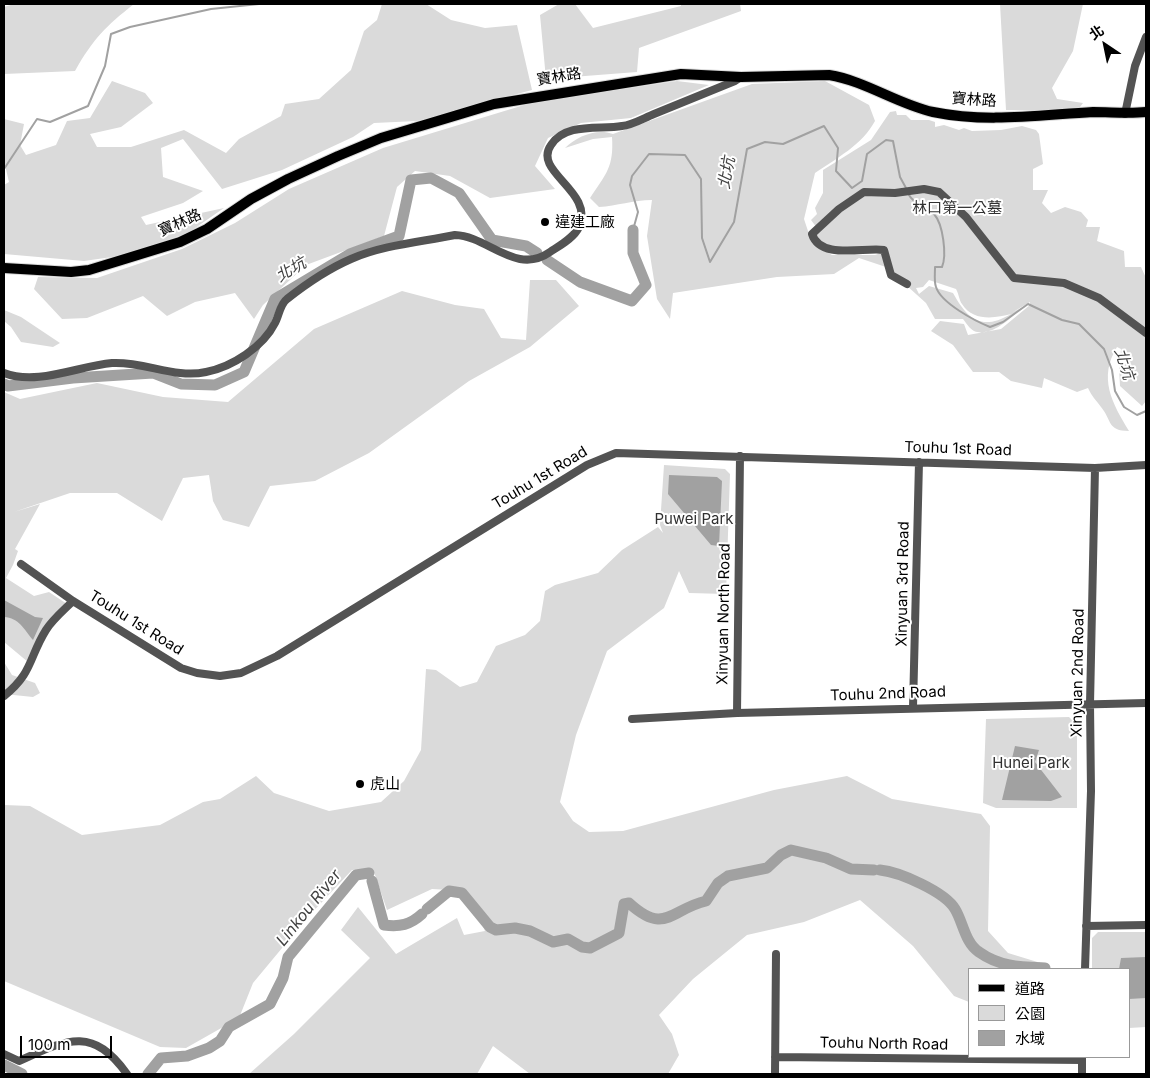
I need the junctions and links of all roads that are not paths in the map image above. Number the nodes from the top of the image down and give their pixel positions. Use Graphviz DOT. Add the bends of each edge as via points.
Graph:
graph roads {
  1 [pos="1146,37"];
  2 [pos="741,77"];
  3 [pos="1146,112"];
  4 [pos="1125,114"];
  5 [pos="4,268"];
  6 [pos="907,284"];
  7 [pos="1146,333"];
  8 [pos="4,373"];
  9 [pos="740,456"];
  10 [pos="919,462"];
  11 [pos="1146,465"];
  12 [pos="1095,468"];
  13 [pos="21,564"];
  14 [pos="73,601"];
  15 [pos="4,696"];
  16 [pos="1146,703"];
  17 [pos="1090,704"];
  18 [pos="913,707"];
  19 [pos="737,713"];
  20 [pos="632,719"];
  21 [pos="1146,925"];
  22 [pos="1086,926"];
  23 [pos="776,954"];
  24 [pos="1085,968"];
  25 [pos="4,1054"];
  26 [pos="775,1057"];
  27 [pos="968,1058"];
  28 [pos="1082,1058"];
  29 [pos="127,1074"];
  30 [pos="775,1074"];
  31 [pos="1082,1074"];
  1 -- 4 [label="street" via="1135,66"];
  2 -- 4 [label="main road, 寶林路" via="815,74 850,78 913,106 959,117 1029,118 1095,112"];
  2 -- 5 [label="main road, 寶林路" via="666,76 494,104 381,138 330,160 251,199 207,229 180,242 89,270"];
  2 -- 8 [label="street" via="623,126 592,126 556,140 547,155 551,167 583,210 578,228 568,240 544,256 513,259 465,235 455,235 351,259 284,301 275,324 262,343 236,360 207,372 185,374 113,363 45,376 13,377"];
  3 -- 4 [label="main road, 寶林路"];
  6 -- 7 [label="street" via="891,275 884,250 846,251 820,246 812,234 864,192 924,189 939,192 991,246 1014,278 1064,283 1091,294"];
  9 -- 10 [label="street, Touhu 1st Road"];
  9 -- 14 [label="street, Touhu 1st Road" via="632,452 600,458 277,656 241,673 220,676 197,674 181,668"];
  9 -- 19 [label="street, Xinyuan North Road"];
  10 -- 12 [label="street, Touhu 1st Road"];
  10 -- 18 [label="street, Xinyuan 3rd Road"];
  11 -- 12 [label="street, Touhu 1st Road"];
  12 -- 17 [label="street, Xinyuan 2nd Road"];
  13 -- 14 [label="street, Touhu 1st Road"];
  14 -- 15 [label="street" via="46,630 29,670"];
  16 -- 17 [label="street, Touhu 2nd Road"];
  17 -- 18 [label="street, Touhu 2nd Road"];
  17 -- 22 [label="street, Xinyuan 2nd Road" via="1091,791"];
  18 -- 19 [label="street, Touhu 2nd Road"];
  19 -- 20 [label="street, Touhu 2nd Road"];
  21 -- 22 [label="street"];
  22 -- 24 [label="street, Xinyuan 2nd Road"];
  23 -- 26 [label="street"];
  25 -- 29 [label="street" via="19,1061 63,1041 99,1044"];
  26 -- 27 [label="street, Touhu North Road"];
  26 -- 30 [label="street"];
  28 -- 31 [label="street"];
}
